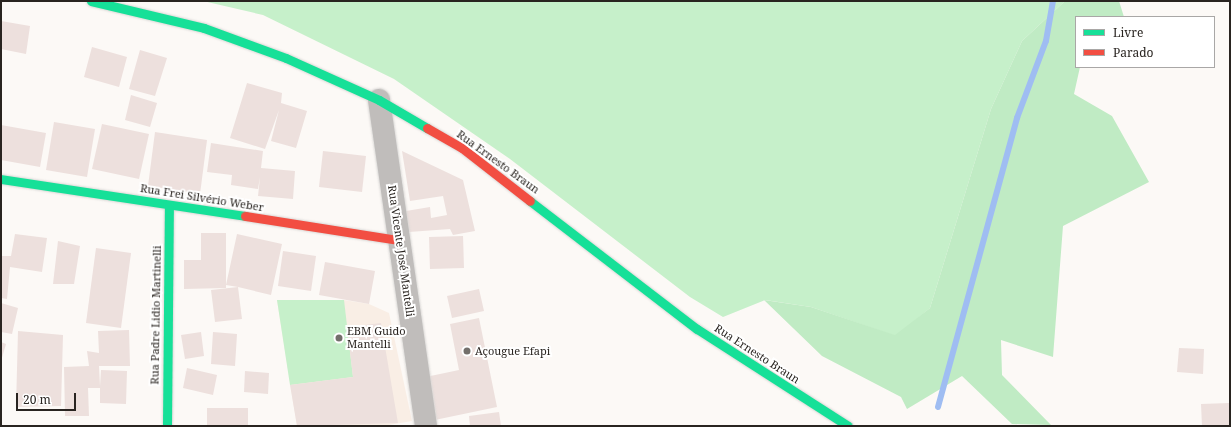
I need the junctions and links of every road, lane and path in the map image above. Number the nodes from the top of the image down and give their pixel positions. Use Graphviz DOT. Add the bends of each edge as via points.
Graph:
graph roads {
  1 [pos="91,1"];
  2 [pos="379,100"];
  3 [pos="1,179"];
  4 [pos="169,205"];
  5 [pos="399,240"];
  6 [pos="167,426"];
  7 [pos="426,426"];
  8 [pos="848,426"];
  1 -- 2 [label="street, Rua Ernesto Braun" via="204,28 286,58"];
  2 -- 5 [label="street, Rua Vicente José Mantelli"];
  2 -- 8 [label="street, Rua Ernesto Braun" via="462,148 697,329"];
  3 -- 4 [label="street, Rua Frei Silvério Weber"];
  4 -- 5 [label="street, Rua Frei Silvério Weber"];
  4 -- 6 [label="street, Rua Padre Lidio Martinelli"];
  5 -- 7 [label="street, Rua Vicente José Mantelli"];
}
